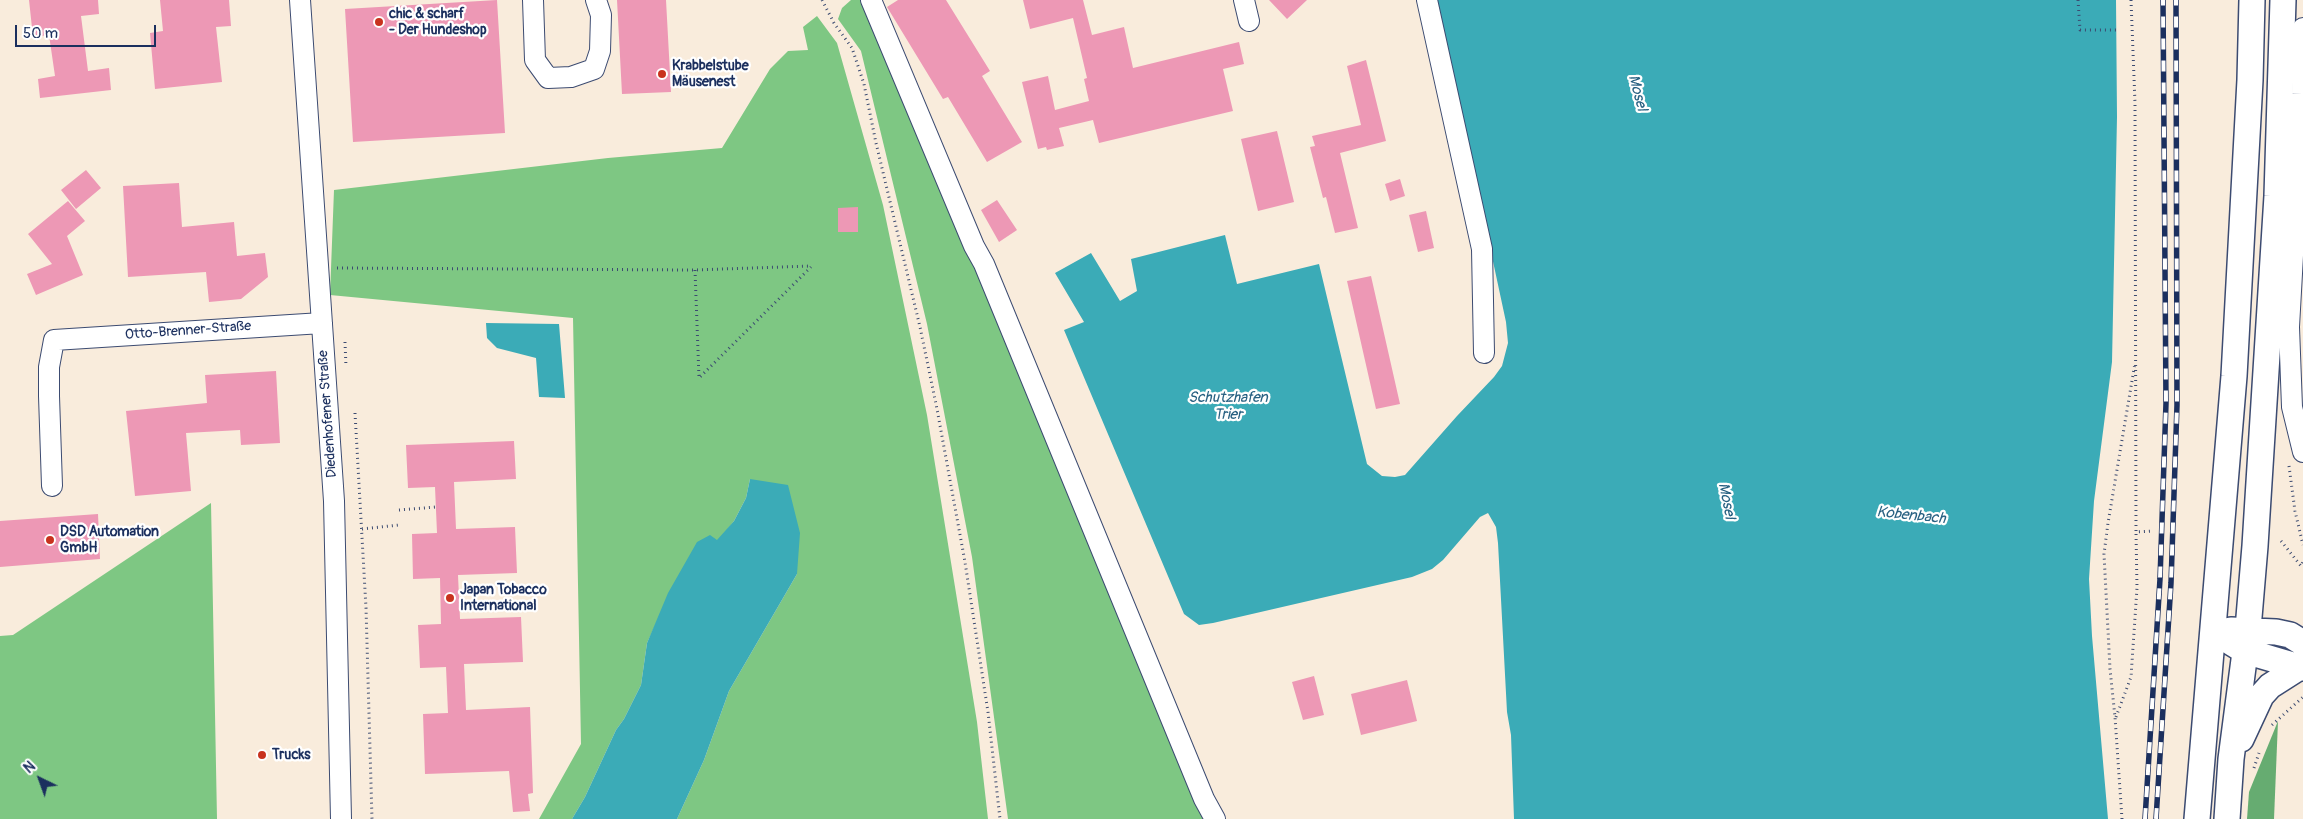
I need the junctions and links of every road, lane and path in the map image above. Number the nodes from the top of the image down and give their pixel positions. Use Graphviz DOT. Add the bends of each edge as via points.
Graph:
graph roads {
  1 [pos="534,0"];
  2 [pos="596,0"];
  3 [pos="822,0"];
  4 [pos="871,0"];
  5 [pos="1244,0"];
  6 [pos="1427,0"];
  7 [pos="2078,0"];
  8 [pos="2131,0"];
  9 [pos="2252,0"];
  10 [pos="2283,0"];
  11 [pos="298,3"];
  12 [pos="1249,21"];
  13 [pos="2303,28"];
  14 [pos="2117,30"];
  15 [pos="319,266"];
  16 [pos="694,270"];
  17 [pos="322,323"];
  18 [pos="1484,353"];
  19 [pos="2136,353"];
  20 [pos="2297,406"];
  21 [pos="354,413"];
  22 [pos="2302,450"];
  23 [pos="52,486"];
  24 [pos="436,507"];
  25 [pos="399,510"];
  26 [pos="399,525"];
  27 [pos="362,529"];
  28 [pos="2153,531"];
  29 [pos="2136,532"];
  30 [pos="2281,541"];
  31 [pos="2303,545"];
  32 [pos="2303,562"];
  33 [pos="2214,630"];
  34 [pos="2299,638"];
  35 [pos="2247,640"];
  36 [pos="2302,667"];
  37 [pos="2303,697"];
  38 [pos="2115,717"];
  39 [pos="2267,731"];
  40 [pos="2260,748"];
  41 [pos="2231,759"];
  42 [pos="2252,774"];
  43 [pos="341,819"];
  44 [pos="372,819"];
  45 [pos="1000,819"];
  46 [pos="1215,819"];
  47 [pos="2122,819"];
  48 [pos="2197,819"];
  49 [pos="2227,819"];
  1 -- 2 [label="street" via="534,60 548,78 571,77 594,69 600,51 601,15"];
  3 -- 45 [label="path" via="852,48 864,84 938,409 988,712"];
  4 -- 46 [label="street" via="984,264 1200,790"];
  5 -- 12 [label="street"];
  6 -- 18 [label="street" via="1482,249"];
  7 -- 14 [label="path" via="2080,30"];
  8 -- 19 [label="path" via="2135,103"];
  9 -- 33 [label="main road" via="2234,376"];
  10 -- 35 [label="main road" via="2277,196"];
  11 -- 15 [label="street, Diedenhofener Straße"];
  13 -- 20 [label="street" via="2289,319"];
  15 -- 16 [label="path"];
  15 -- 17 [label="street, Diedenhofener Straße"];
  16 -- 16 [label="path" via="782,267 811,266 699,378"];
  17 -- 23 [label="street, Otto-Brenner-Straße" via="54,340 49,367"];
  17 -- 43 [label="street, Diedenhofener Straße" via="334,502"];
  19 -- 29 [label="path"];
  19 -- 38 [label="path" via="2104,554"];
  20 -- 22 [label="street"];
  21 -- 27 [label="path"];
  22 -- 31 [label="path" via="2290,460 2289,468"];
  24 -- 25 [label="path"];
  26 -- 27 [label="path"];
  27 -- 44 [label="path"];
  28 -- 29 [label="path"];
  29 -- 38 [label="path" via="2131,677"];
  30 -- 32 [label="path" via="2301,566"];
  33 -- 35 [label="main road"];
  33 -- 48 [label="main road"];
  34 -- 35 [label="main road"];
  35 -- 36 [label="main road"];
  35 -- 41 [label="main road"];
  36 -- 41 [label="main road" via="2270,686 2261,696"];
  37 -- 39 [label="path"];
  38 -- 47 [label="path"];
  40 -- 42 [label="path"];
  41 -- 49 [label="main road"];
}
